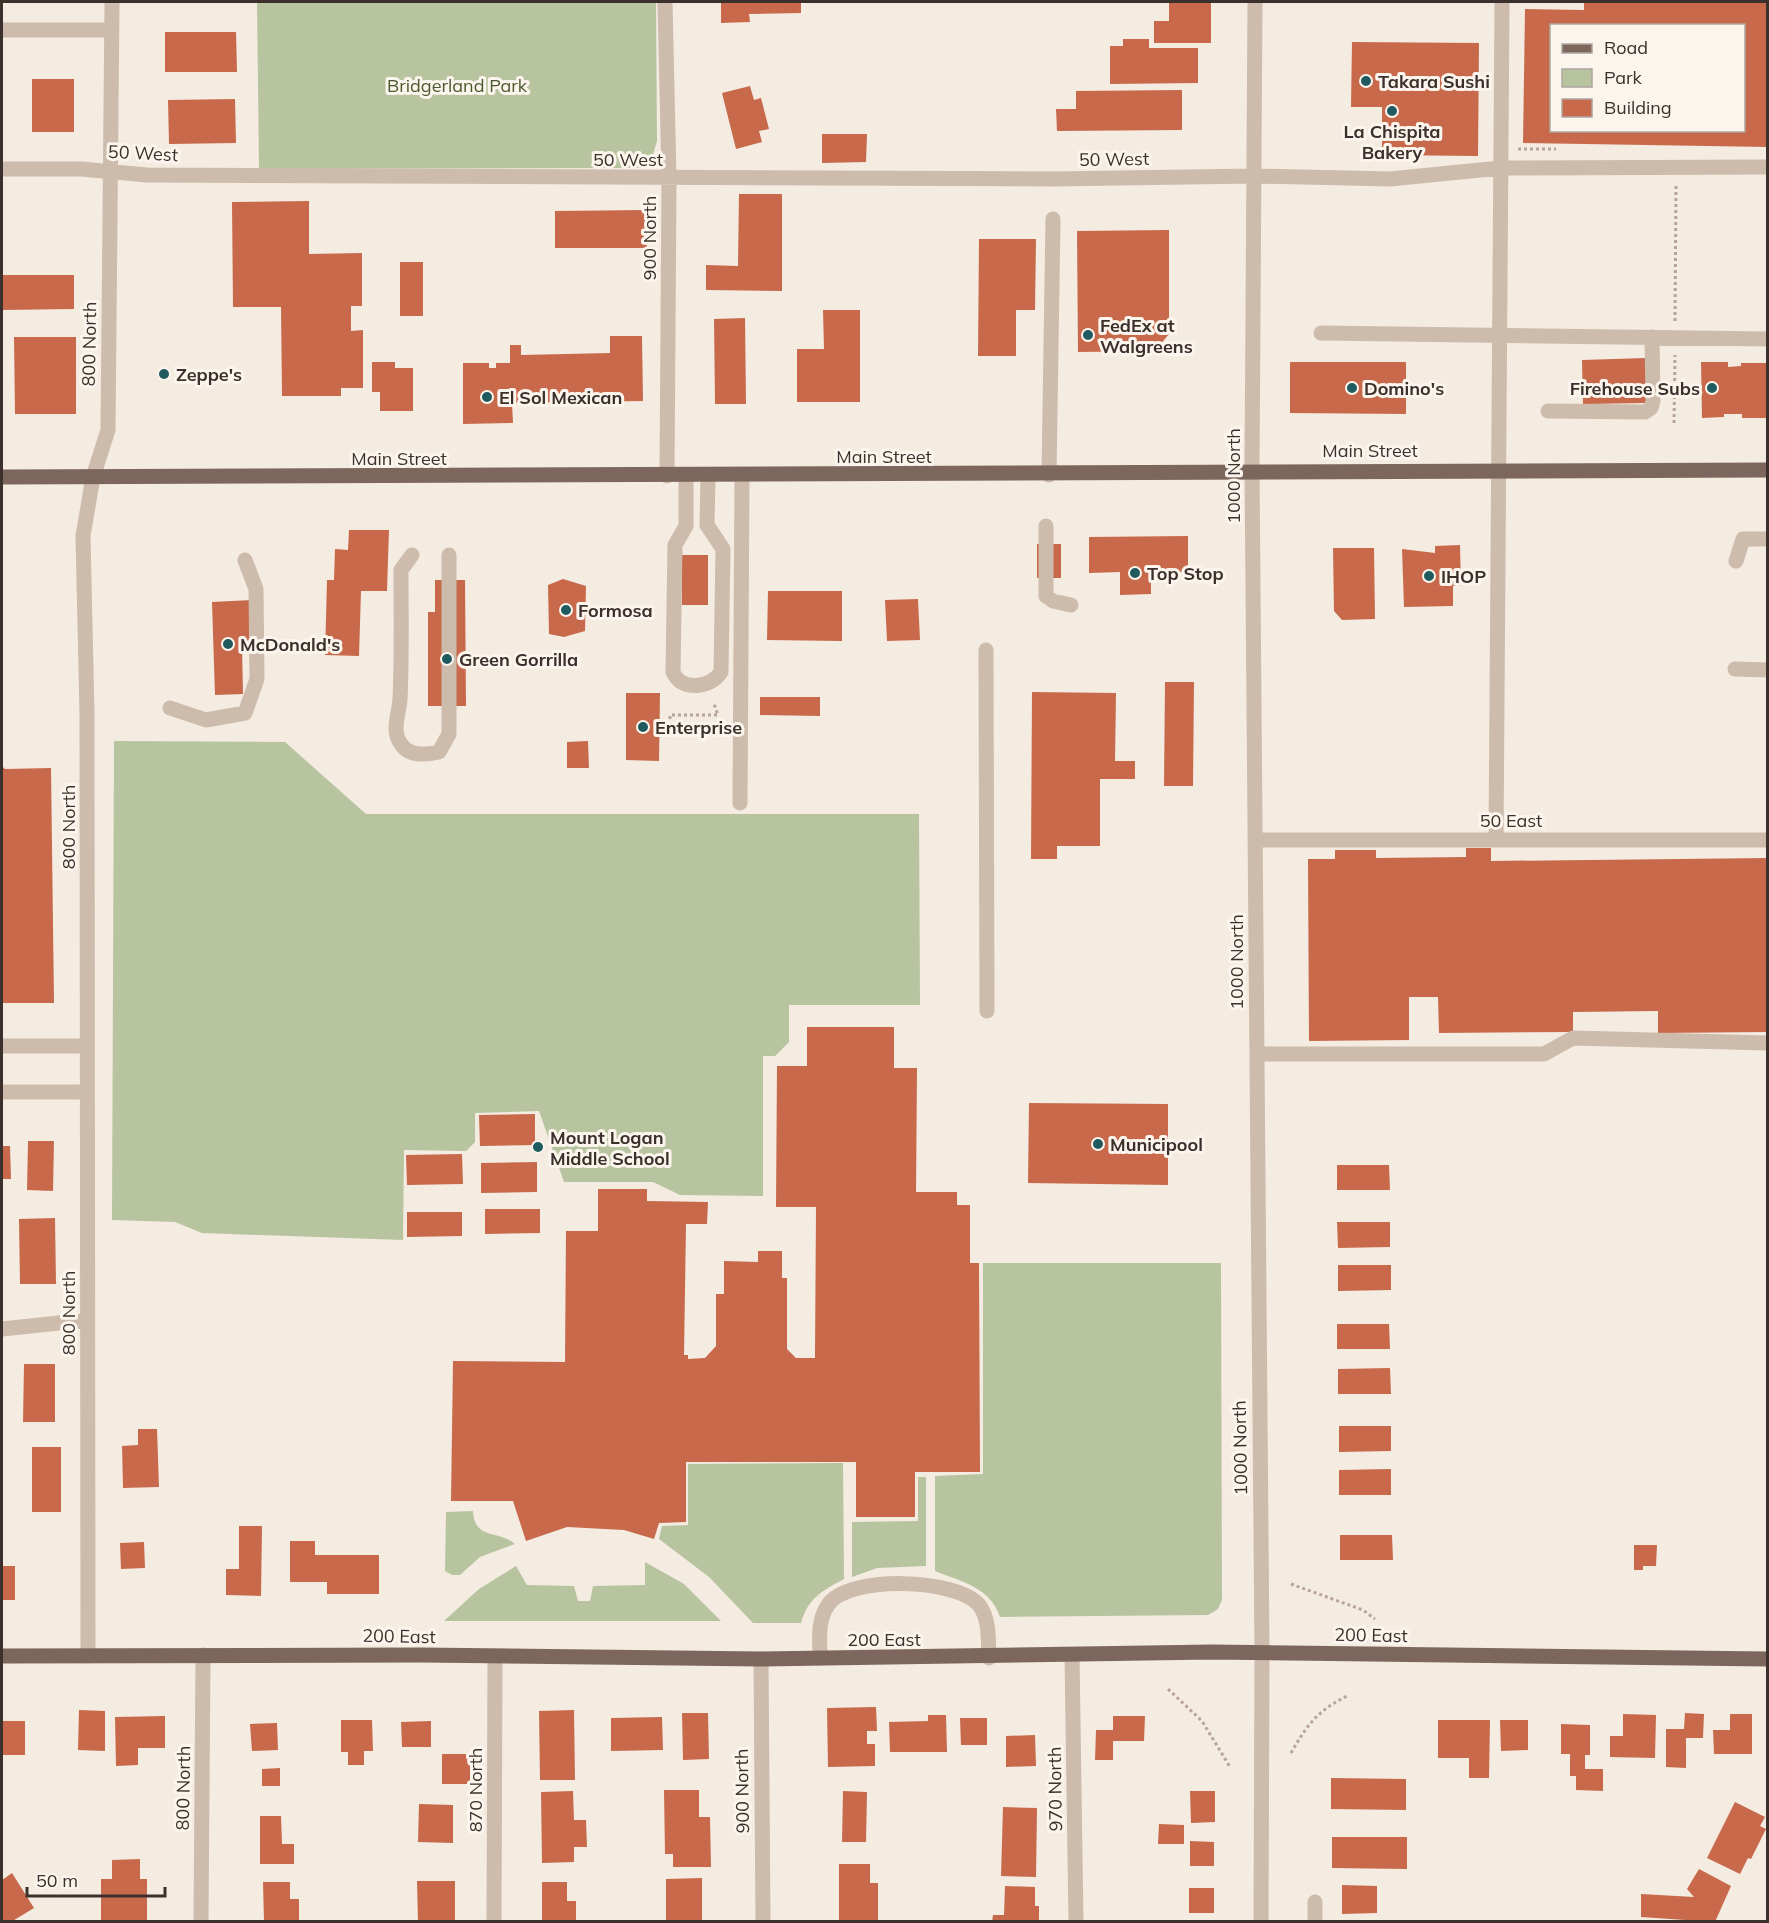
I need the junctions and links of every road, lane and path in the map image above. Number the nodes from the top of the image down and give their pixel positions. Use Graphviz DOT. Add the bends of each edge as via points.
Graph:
graph roads {
  1 [pos="112,2"];
  2 [pos="665,2"];
  3 [pos="1255,2"];
  4 [pos="1502,2"];
  5 [pos="2,30"];
  6 [pos="112,30"];
  7 [pos="1767,167"];
  8 [pos="1500,168"];
  9 [pos="2,169"];
  10 [pos="111,172"];
  11 [pos="1254,176"];
  12 [pos="669,178"];
  13 [pos="1676,186"];
  14 [pos="1053,219"];
  15 [pos="1675,321"];
  16 [pos="1321,333"];
  17 [pos="1498,335"];
  18 [pos="1652,337"];
  19 [pos="1767,339"];
  20 [pos="1675,350"];
  21 [pos="1548,411"];
  22 [pos="1674,423"];
  23 [pos="1252,469"];
  24 [pos="1497,470"];
  25 [pos="1767,470"];
  26 [pos="1049,475"];
  27 [pos="667,476"];
  28 [pos="686,476"];
  29 [pos="708,476"];
  30 [pos="742,476"];
  31 [pos="2,477"];
  32 [pos="93,477"];
  33 [pos="1046,526"];
  34 [pos="1767,539"];
  35 [pos="412,555"];
  36 [pos="449,555"];
  37 [pos="245,560"];
  38 [pos="1736,561"];
  39 [pos="1071,605"];
  40 [pos="986,650"];
  41 [pos="1735,669"];
  42 [pos="1767,669"];
  43 [pos="714,704"];
  44 [pos="170,708"];
  45 [pos="670,731"];
  46 [pos="740,803"];
  47 [pos="1255,840"];
  48 [pos="1496,840"];
  49 [pos="1767,840"];
  50 [pos="987,1011"];
  51 [pos="1767,1043"];
  52 [pos="2,1046"];
  53 [pos="87,1046"];
  54 [pos="1257,1054"];
  55 [pos="2,1092"];
  56 [pos="87,1092"];
  57 [pos="87,1320"];
  58 [pos="2,1329"];
  59 [pos="1291,1584"];
  60 [pos="1375,1619"];
  61 [pos="1262,1653"];
  62 [pos="203,1655"];
  63 [pos="1072,1655"];
  64 [pos="2,1656"];
  65 [pos="88,1656"];
  66 [pos="495,1658"];
  67 [pos="820,1658"];
  68 [pos="989,1658"];
  69 [pos="761,1659"];
  70 [pos="1767,1659"];
  71 [pos="1168,1689"];
  72 [pos="1347,1696"];
  73 [pos="1291,1753"];
  74 [pos="1230,1767"];
  75 [pos="1315,1902"];
  76 [pos="201,1922"];
  77 [pos="494,1922"];
  78 [pos="763,1922"];
  79 [pos="1076,1922"];
  80 [pos="1261,1922"];
  81 [pos="1315,1922"];
  1 -- 6 [label="street, 800 North"];
  2 -- 12 [label="street, 900 North"];
  3 -- 11 [label="street, 1000 North"];
  4 -- 8 [label="street"];
  5 -- 6 [label="street"];
  6 -- 10 [label="street, 800 North"];
  7 -- 8 [label="street, 50 West"];
  8 -- 11 [label="street, 50 West" via="1390,179"];
  8 -- 17 [label="street"];
  9 -- 10 [label="street, 50 West"];
  10 -- 12 [label="street, 50 West"];
  10 -- 32 [label="street, 800 North" via="108,430"];
  11 -- 12 [label="street, 50 West"];
  11 -- 23 [label="street, 1000 North"];
  12 -- 27 [label="street, 900 North"];
  13 -- 15 [label="path"];
  14 -- 26 [label="street"];
  16 -- 17 [label="street"];
  17 -- 18 [label="street"];
  17 -- 24 [label="street"];
  18 -- 19 [label="street"];
  18 -- 21 [label="street" via="1651,408 1645,412"];
  20 -- 22 [label="path"];
  23 -- 24 [label="main road, Main Street"];
  23 -- 26 [label="main road, Main Street"];
  23 -- 47 [label="street, 1000 North"];
  24 -- 25 [label="main road, Main Street"];
  24 -- 48 [label="street"];
  26 -- 30 [label="main road, Main Street"];
  27 -- 28 [label="main road, Main Street"];
  27 -- 32 [label="main road, Main Street"];
  28 -- 29 [label="main road, Main Street"];
  28 -- 29 [label="street" via="686,526 675,545 673,672 676,680 685,685 707,684 721,672 723,549 707,525"];
  29 -- 30 [label="main road, Main Street"];
  30 -- 46 [label="street"];
  31 -- 32 [label="main road, Main Street"];
  32 -- 53 [label="street, 800 North" via="83,536"];
  33 -- 39 [label="street" via="1046,596"];
  34 -- 38 [label="street" via="1743,539"];
  35 -- 36 [label="street" via="401,570 400,701 396,731 401,745 425,755 439,752 449,734"];
  37 -- 44 [label="street" via="256,589 257,679 245,713 206,720"];
  40 -- 50 [label="street"];
  41 -- 42 [label="street"];
  43 -- 45 [label="path" via="718,715 670,715"];
  47 -- 48 [label="street, 50 East"];
  47 -- 54 [label="street, 1000 North"];
  48 -- 49 [label="street, 50 East"];
  51 -- 54 [label="street" via="1573,1038 1544,1054"];
  52 -- 53 [label="street"];
  53 -- 56 [label="street, 800 North"];
  54 -- 61 [label="street, 1000 North"];
  55 -- 56 [label="street"];
  56 -- 57 [label="street, 800 North"];
  57 -- 58 [label="street"];
  57 -- 65 [label="street, 800 North"];
  59 -- 60 [label="path" via="1364,1610"];
  61 -- 63 [label="main road, 200 East"];
  61 -- 70 [label="main road, 200 East"];
  61 -- 80 [label="street, 1000 North"];
  62 -- 65 [label="main road, 200 East"];
  62 -- 66 [label="main road, 200 East"];
  62 -- 76 [label="street, 800 North"];
  63 -- 68 [label="main road, 200 East"];
  63 -- 79 [label="street, 970 North"];
  64 -- 65 [label="main road, 200 East"];
  66 -- 69 [label="main road, 200 East"];
  66 -- 77 [label="street, 870 North"];
  67 -- 68 [label="main road, 200 East"];
  67 -- 68 [label="street" via="820,1622 829,1603 855,1588 897,1582 948,1587 978,1602 986,1617"];
  67 -- 69 [label="main road, 200 East"];
  69 -- 78 [label="street, 900 North"];
  71 -- 74 [label="path" via="1202,1721"];
  72 -- 73 [label="path" via="1324,1708 1306,1727"];
  75 -- 81 [label="street"];
}
